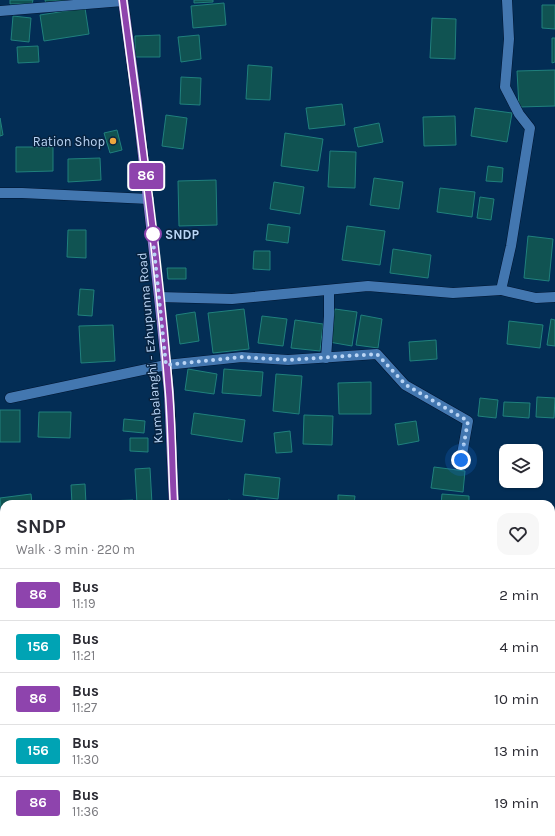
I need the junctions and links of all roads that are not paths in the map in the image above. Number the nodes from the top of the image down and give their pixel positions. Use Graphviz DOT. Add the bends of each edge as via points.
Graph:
graph roads {
  1 [pos="123,0"];
  2 [pos="506,0"];
  3 [pos="0,11"];
  4 [pos="0,193"];
  5 [pos="149,199"];
  6 [pos="329,290"];
  7 [pos="502,290"];
  8 [pos="159,297"];
  9 [pos="555,297"];
  10 [pos="326,358"];
  11 [pos="166,365"];
  12 [pos="10,398"];
  13 [pos="461,460"];
  14 [pos="174,500"];
  1 -- 3 [label="street"];
  1 -- 5 [label="main road, Kumbalanghi - Ezhupunna Road"];
  2 -- 7 [label="street" via="509,39 505,87 519,114 530,128"];
  4 -- 5 [label="street"];
  5 -- 8 [label="main road, Kumbalanghi - Ezhupunna Road"];
  6 -- 7 [label="street" via="368,286 453,293"];
  6 -- 8 [label="street" via="232,299"];
  6 -- 10 [label="street"];
  7 -- 9 [label="street" via="536,298"];
  8 -- 11 [label="main road, Kumbalanghi - Ezhupunna Road"];
  10 -- 11 [label="street" via="288,360 242,357"];
  10 -- 13 [label="street" via="377,354 406,385 468,421"];
  11 -- 12 [label="street"];
  11 -- 14 [label="main road, Kumbalanghi - Ezhupunna Road"];
}
